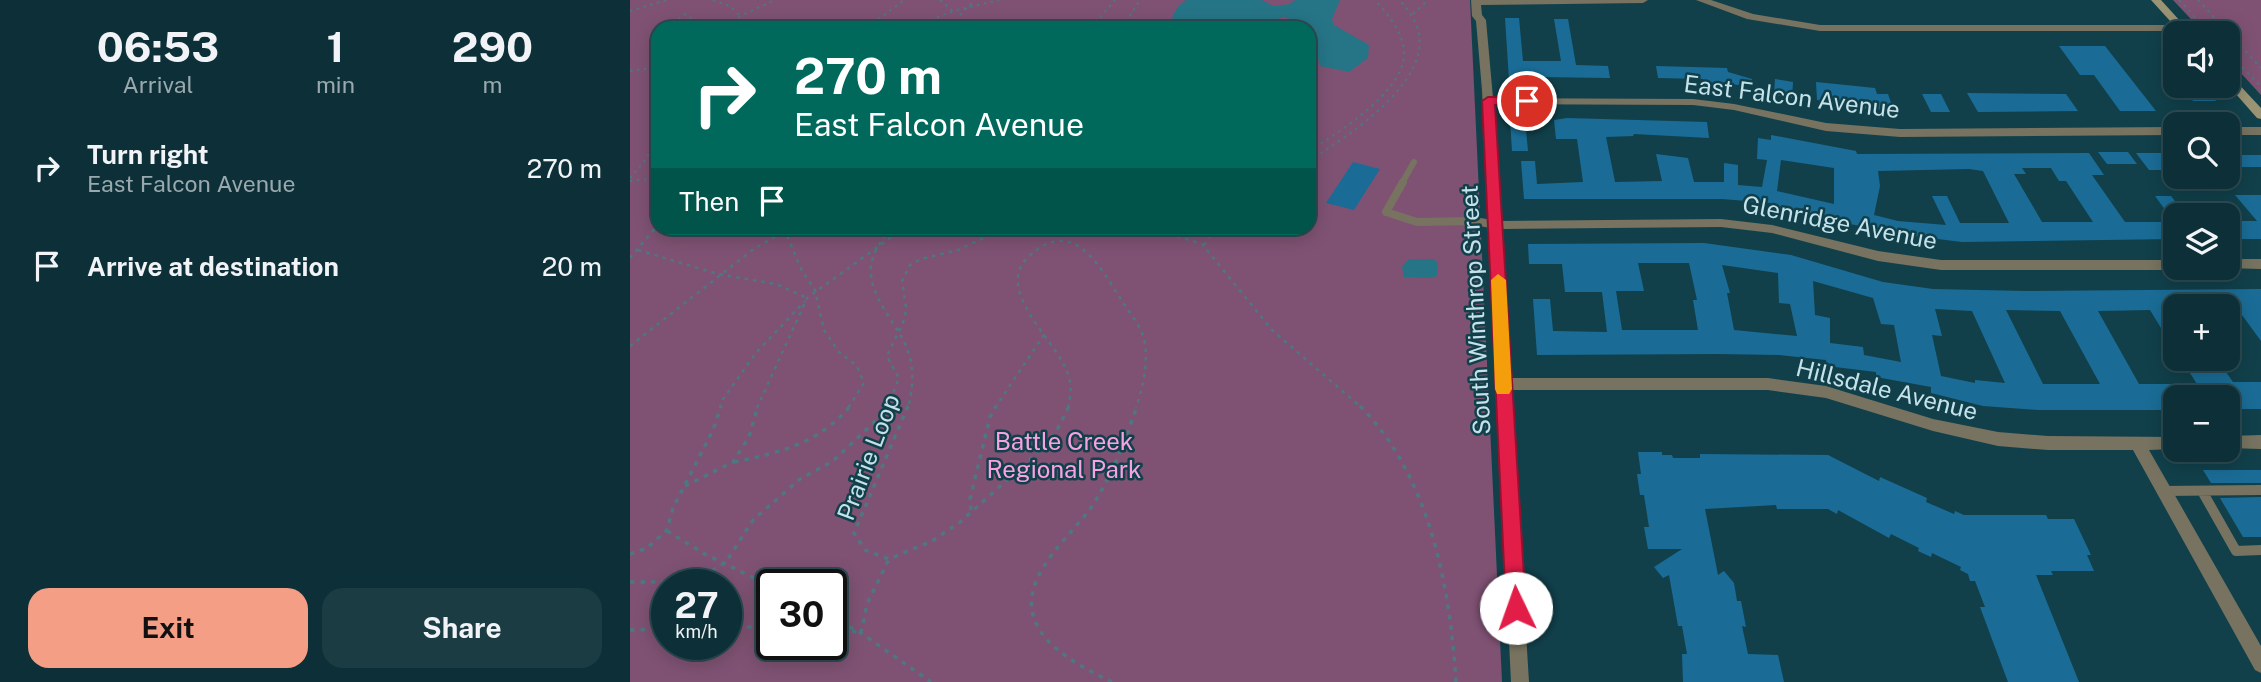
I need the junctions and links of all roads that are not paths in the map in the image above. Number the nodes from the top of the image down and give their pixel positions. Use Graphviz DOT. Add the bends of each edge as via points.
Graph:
graph roads {
  1 [pos="1643,0"];
  2 [pos="1701,0"];
  3 [pos="2156,0"];
  4 [pos="1480,1"];
  5 [pos="2174,21"];
  6 [pos="2163,31"];
  7 [pos="2240,92"];
  8 [pos="1488,101"];
  9 [pos="2261,115"];
  10 [pos="2163,131"];
  11 [pos="2240,131"];
  12 [pos="2261,131"];
  13 [pos="1414,162"];
  14 [pos="1496,225"];
  15 [pos="2240,264"];
  16 [pos="2261,264"];
  17 [pos="2163,265"];
  18 [pos="1503,384"];
  19 [pos="2240,442"];
  20 [pos="2261,442"];
  21 [pos="2137,443"];
  22 [pos="2163,443"];
  23 [pos="2261,490"];
  24 [pos="2163,491"];
  25 [pos="2202,491"];
  26 [pos="2261,550"];
  27 [pos="2261,664"];
  28 [pos="1520,682"];
  1 -- 4 [label="street"];
  2 -- 6 [label="street" via="1751,17 1820,28"];
  3 -- 5 [label="main road"];
  4 -- 8 [label="street, South Winthrop Street" via="1485,16 1481,20"];
  7 -- 9 [label="main road"];
  8 -- 10 [label="street, East Falcon Avenue" via="1693,102 1826,127 1900,133"];
  8 -- 14 [label="street, South Winthrop Street"];
  11 -- 12 [label="street"];
  13 -- 14 [label="lane" via="1385,212 1418,222"];
  14 -- 17 [label="street, Glenridge Avenue" via="1721,223 1772,229 1878,256 1941,265"];
  14 -- 18 [label="street, South Winthrop Street"];
  15 -- 16 [label="street"];
  18 -- 21 [label="street, Hillsdale Avenue" via="1768,383 1826,392 1980,437"];
  18 -- 28 [label="street, South Winthrop Street"];
  19 -- 20 [label="street"];
  21 -- 22 [label="street, Hillsdale Avenue"];
  21 -- 24 [label="street"];
  23 -- 25 [label="lane"];
  24 -- 25 [label="lane"];
  24 -- 27 [label="street"];
  25 -- 26 [label="lane" via="2236,551"];
}
